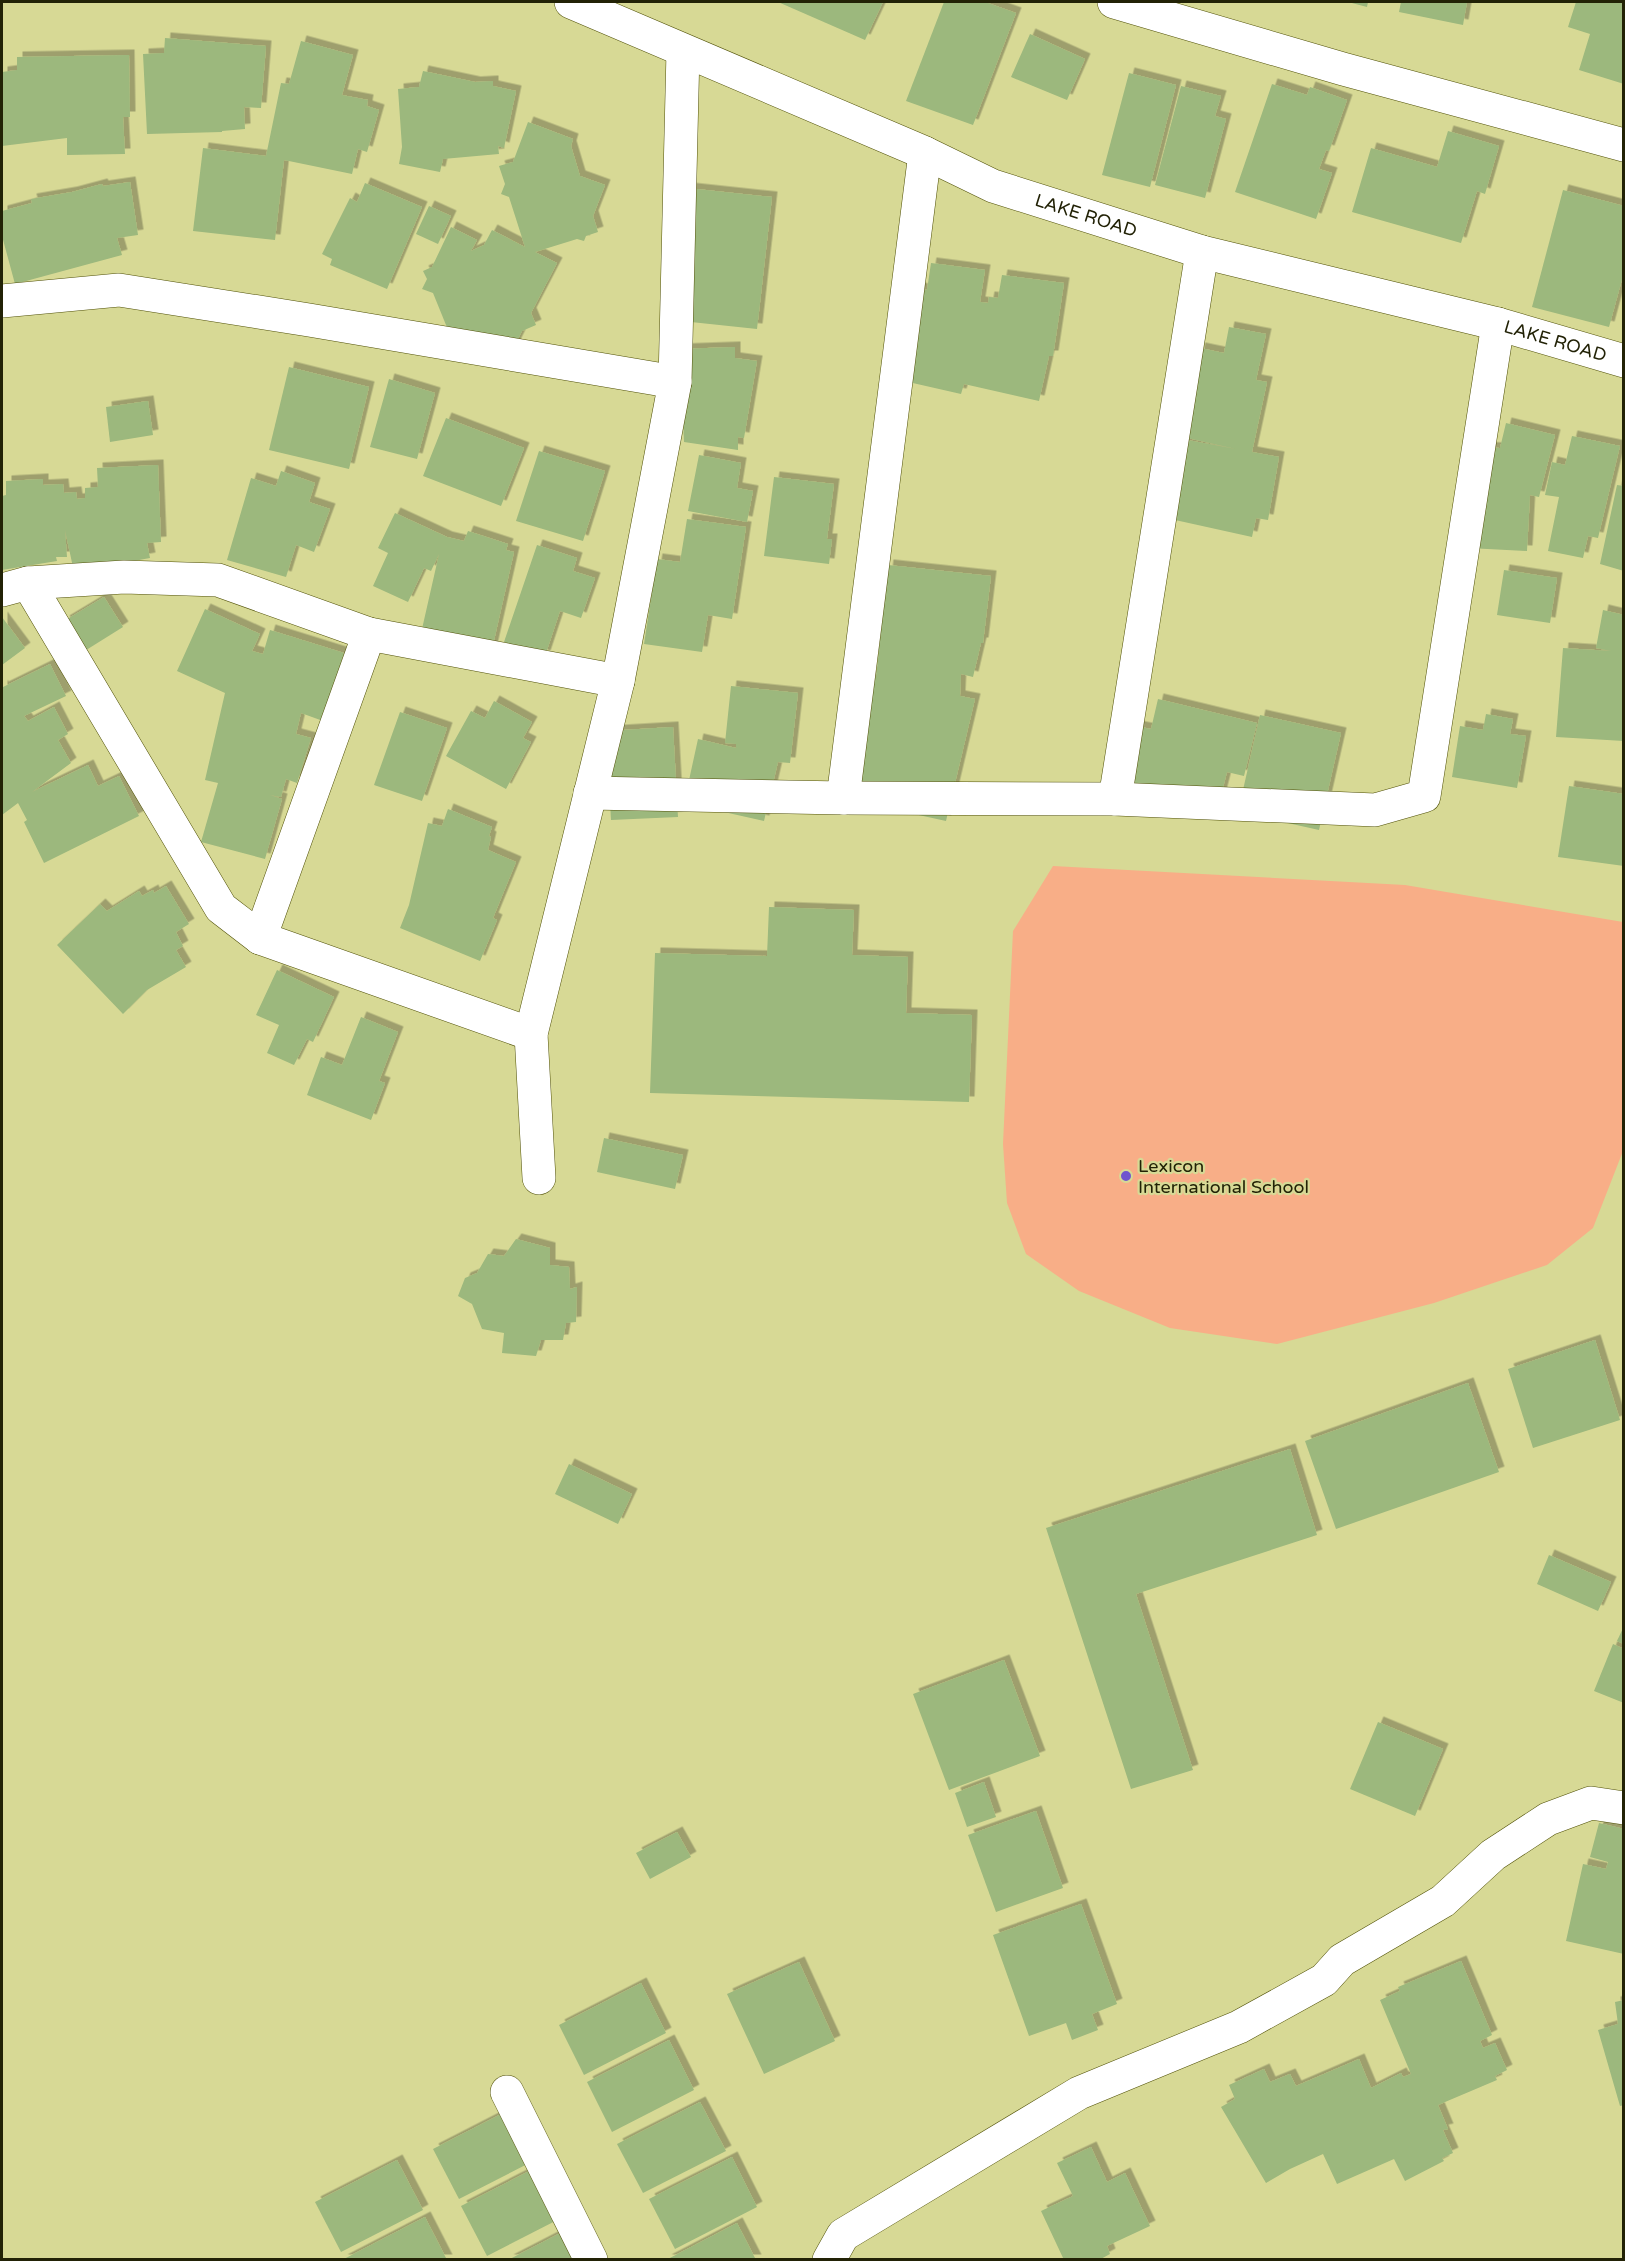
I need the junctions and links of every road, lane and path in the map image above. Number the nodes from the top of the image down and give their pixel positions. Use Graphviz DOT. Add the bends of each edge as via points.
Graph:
graph roads {
  1 [pos="571,2"];
  2 [pos="1114,2"];
  3 [pos="683,51"];
  4 [pos="1623,145"];
  5 [pos="925,153"];
  6 [pos="1202,252"];
  7 [pos="2,302"];
  8 [pos="1498,324"];
  9 [pos="1623,361"];
  10 [pos="675,382"];
  11 [pos="15,587"];
  12 [pos="369,634"];
  13 [pos="618,681"];
  14 [pos="590,793"];
  15 [pos="843,798"];
  16 [pos="1115,799"];
  17 [pos="260,938"];
  18 [pos="531,1034"];
  19 [pos="539,1178"];
  20 [pos="1623,1808"];
  21 [pos="507,2092"];
  22 [pos="591,2259"];
  23 [pos="829,2259"];
  1 -- 3 [label="street, LAKE ROAD"];
  2 -- 4 [label="street"];
  3 -- 5 [label="street, LAKE ROAD"];
  3 -- 10 [label="street"];
  5 -- 6 [label="street, LAKE ROAD" via="993,186"];
  5 -- 15 [label="street"];
  6 -- 8 [label="street, LAKE ROAD"];
  6 -- 16 [label="street"];
  7 -- 10 [label="street" via="119,290"];
  8 -- 9 [label="street, LAKE ROAD"];
  8 -- 16 [label="street" via="1424,796 1375,810"];
  10 -- 13 [label="street"];
  11 -- 12 [label="street" via="124,577 218,580"];
  11 -- 17 [label="street" via="221,908"];
  12 -- 13 [label="street"];
  12 -- 17 [label="street"];
  13 -- 14 [label="street"];
  14 -- 15 [label="street"];
  14 -- 18 [label="street"];
  15 -- 16 [label="street"];
  17 -- 18 [label="street"];
  18 -- 19 [label="street"];
  20 -- 23 [label="street" via="1591,1803 1548,1819 1492,1855 1443,1901 1342,1960 1324,1980 1239,2027 1079,2093 843,2235"];
  21 -- 22 [label="street"];
}
